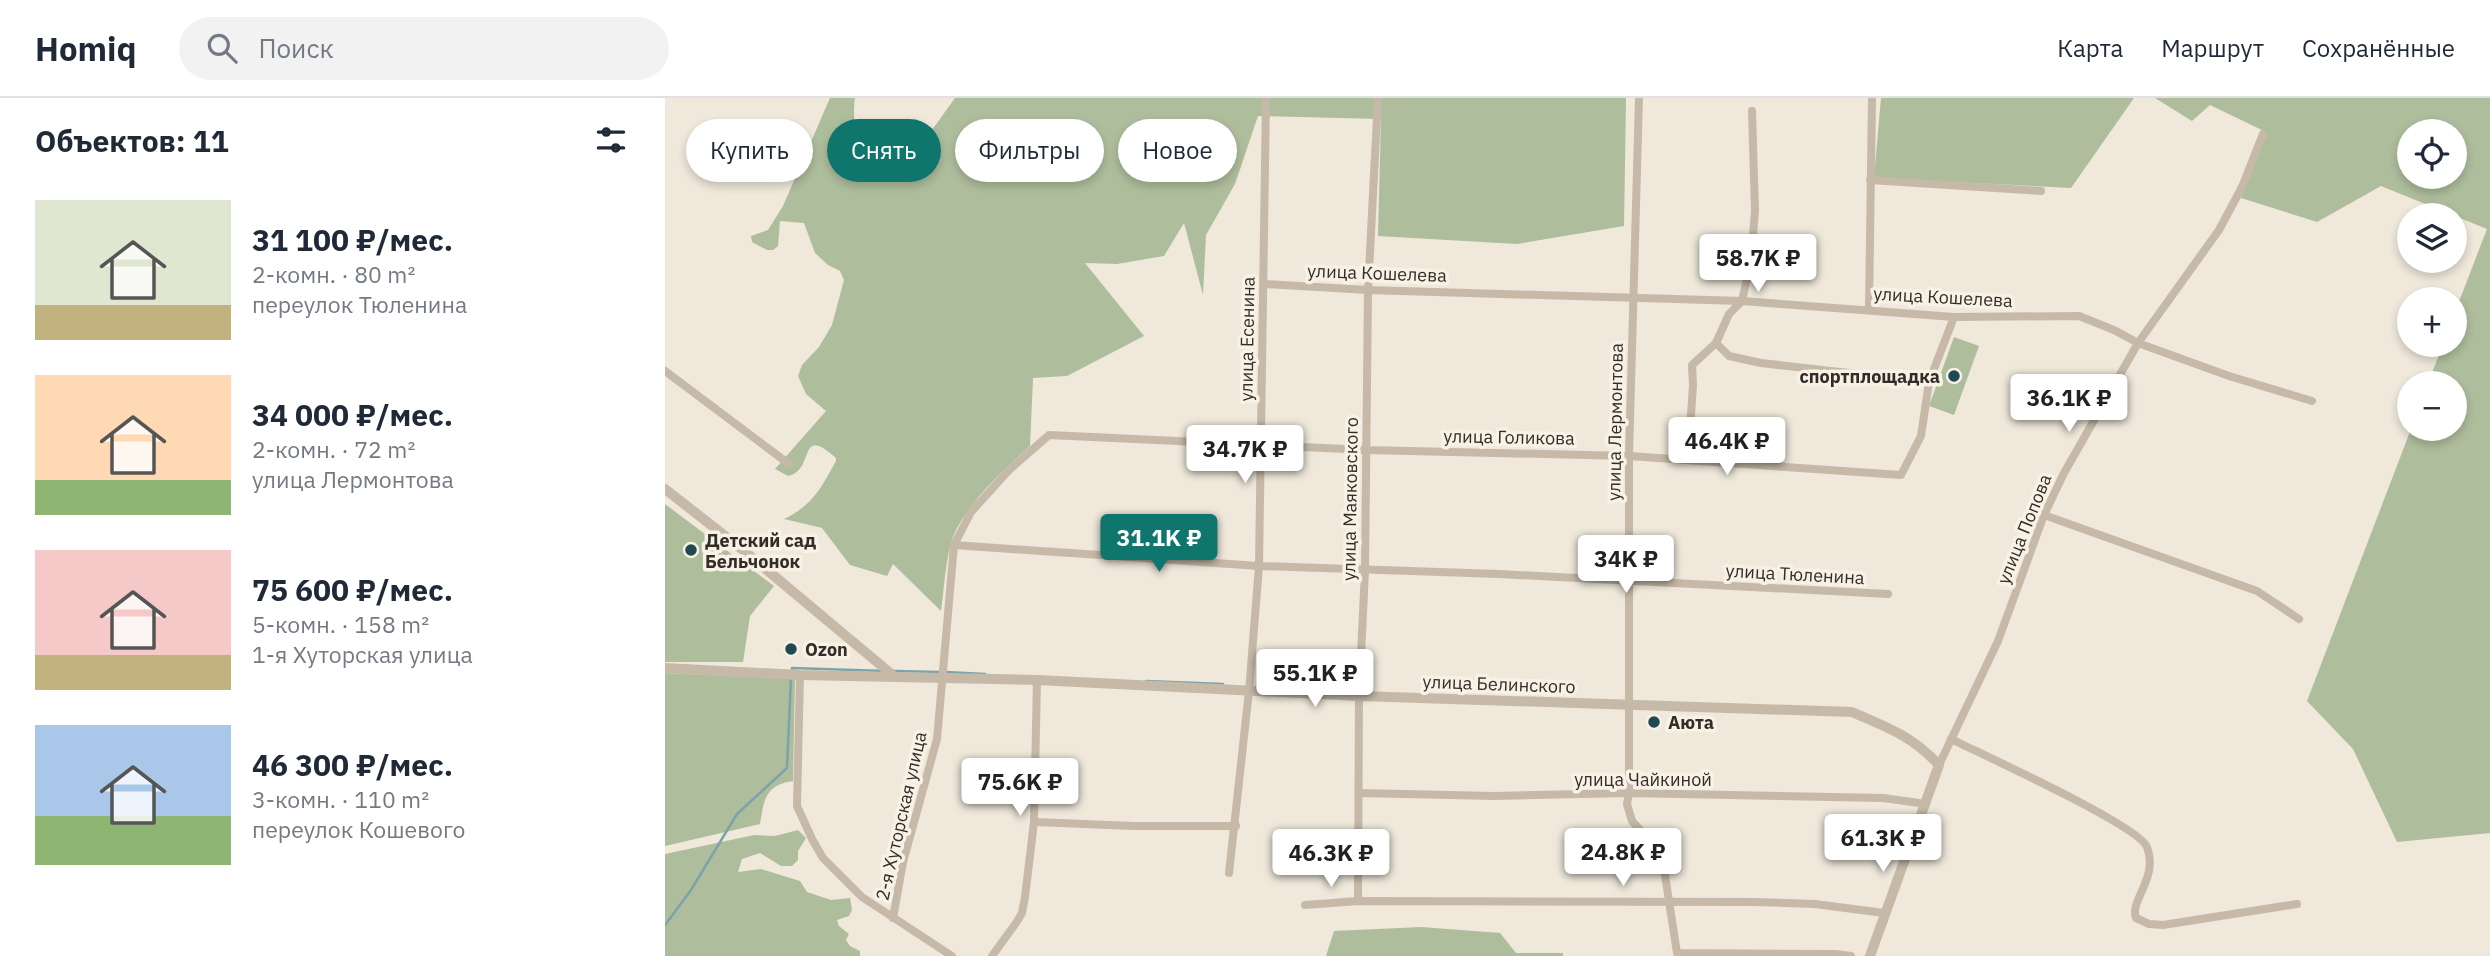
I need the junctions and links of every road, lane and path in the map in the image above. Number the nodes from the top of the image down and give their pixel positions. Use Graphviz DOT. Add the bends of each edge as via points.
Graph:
graph roads {
  1 [pos="1266,98"];
  2 [pos="1378,98"];
  3 [pos="1639,98"];
  4 [pos="1872,98"];
  5 [pos="1752,111"];
  6 [pos="2263,134"];
  7 [pos="1870,180"];
  8 [pos="2041,191"];
  9 [pos="1263,284"];
  10 [pos="1368,290"];
  11 [pos="1634,296"];
  12 [pos="1742,301"];
  13 [pos="1869,310"];
  14 [pos="1954,317"];
  15 [pos="1716,343"];
  16 [pos="2139,343"];
  17 [pos="665,371"];
  18 [pos="1929,382"];
  19 [pos="2312,401"];
  20 [pos="1261,444"];
  21 [pos="1367,450"];
  22 [pos="1629,456"];
  23 [pos="1688,460"];
  24 [pos="789,464"];
  25 [pos="665,489"];
  26 [pos="2044,515"];
  27 [pos="954,545"];
  28 [pos="1259,566"];
  29 [pos="1365,570"];
  30 [pos="1629,581"];
  31 [pos="1888,594"];
  32 [pos="2299,618"];
  33 [pos="665,668"];
  34 [pos="800,675"];
  35 [pos="895,677"];
  36 [pos="941,679"];
  37 [pos="1037,680"];
  38 [pos="1249,691"];
  39 [pos="1359,695"];
  40 [pos="1630,704"];
  41 [pos="1951,739"];
  42 [pos="1939,765"];
  43 [pos="1359,793"];
  44 [pos="1629,793"];
  45 [pos="1926,804"];
  46 [pos="1034,822"];
  47 [pos="1235,826"];
  48 [pos="1229,873"];
  49 [pos="1358,901"];
  50 [pos="1669,902"];
  51 [pos="2297,904"];
  52 [pos="1305,905"];
  53 [pos="1884,913"];
  54 [pos="893,918"];
  55 [pos="952,956"];
  56 [pos="992,956"];
  57 [pos="1851,956"];
  58 [pos="1870,956"];
  1 -- 9 [label="street, улица Есенина"];
  2 -- 10 [label="street, улица Маяковского"];
  3 -- 11 [label="street, улица Лермонтова"];
  4 -- 7 [label="street"];
  5 -- 12 [label="street" via="1755,211"];
  6 -- 16 [label="street, улица Попова" via="2219,230"];
  7 -- 8 [label="street"];
  7 -- 13 [label="street"];
  9 -- 10 [label="street, улица Кошелева"];
  9 -- 20 [label="street, улица Есенина"];
  10 -- 11 [label="street, улица Кошелева"];
  10 -- 21 [label="street, улица Маяковского"];
  11 -- 12 [label="street, улица Кошелева"];
  11 -- 22 [label="street, улица Лермонтова"];
  12 -- 13 [label="street, улица Кошелева"];
  12 -- 15 [label="street" via="1729,314"];
  13 -- 14 [label="street, улица Кошелева"];
  14 -- 16 [label="street, улица Кошелева" via="2079,316"];
  14 -- 18 [label="street, улица Голикова"];
  15 -- 18 [label="street" via="1729,356 1761,363"];
  15 -- 23 [label="street" via="1692,365"];
  16 -- 19 [label="street, улица Кошелева"];
  16 -- 26 [label="street, улица Попова"];
  17 -- 24 [label="street"];
  18 -- 23 [label="street, улица Голикова" via="1920,436 1901,475"];
  20 -- 21 [label="street, улица Голикова"];
  20 -- 27 [label="street, улица Голикова" via="1049,435 971,512"];
  20 -- 28 [label="street, улица Есенина"];
  21 -- 22 [label="street, улица Голикова"];
  21 -- 29 [label="street, улица Маяковского"];
  22 -- 23 [label="street, улица Голикова"];
  22 -- 30 [label="street, улица Лермонтова"];
  25 -- 35 [label="street"];
  26 -- 32 [label="street" via="2257,591"];
  26 -- 41 [label="street, улица Попова" via="1998,641"];
  27 -- 28 [label="street, улица Тюленина"];
  27 -- 36 [label="street, 2-я Хуторская улица"];
  28 -- 29 [label="street, улица Тюленина"];
  28 -- 38 [label="street, улица Есенина"];
  29 -- 30 [label="street, улица Тюленина"];
  29 -- 39 [label="street, улица Маяковского"];
  30 -- 31 [label="street, улица Тюленина"];
  30 -- 40 [label="street, улица Лермонтова"];
  33 -- 34 [label="street, улица Белинского"];
  34 -- 35 [label="street, улица Белинского"];
  34 -- 54 [label="street" via="797,806 823,858 862,897"];
  35 -- 36 [label="street, улица Белинского"];
  36 -- 37 [label="street, улица Белинского"];
  36 -- 54 [label="street, 2-я Хуторская улица" via="937,739 903,862"];
  37 -- 38 [label="street, улица Белинского"];
  37 -- 46 [label="street"];
  38 -- 39 [label="street, улица Белинского"];
  38 -- 47 [label="street, улица Есенина"];
  39 -- 40 [label="street, улица Белинского"];
  39 -- 43 [label="street, улица Маяковского"];
  40 -- 42 [label="street, улица Белинского" via="1852,712 1906,736"];
  40 -- 44 [label="street, улица Лермонтова"];
  41 -- 42 [label="street, улица Попова"];
  41 -- 51 [label="street" via="2087,806 2145,842 2150,874 2134,915 2144,923 2163,925"];
  42 -- 45 [label="street"];
  43 -- 44 [label="street, улица Чайкиной"];
  43 -- 49 [label="street, улица Маяковского"];
  44 -- 45 [label="street, улица Чайкиной" via="1884,798"];
  44 -- 50 [label="street, улица Лермонтова" via="1632,821 1663,862"];
  45 -- 53 [label="street"];
  46 -- 47 [label="street"];
  46 -- 56 [label="street" via="1022,913"];
  47 -- 48 [label="street, улица Есенина"];
  49 -- 50 [label="street"];
  49 -- 52 [label="street"];
  50 -- 53 [label="street" via="1815,904"];
  50 -- 57 [label="street, улица Лермонтова" via="1677,953"];
  53 -- 58 [label="street"];
  54 -- 55 [label="street"];
}
